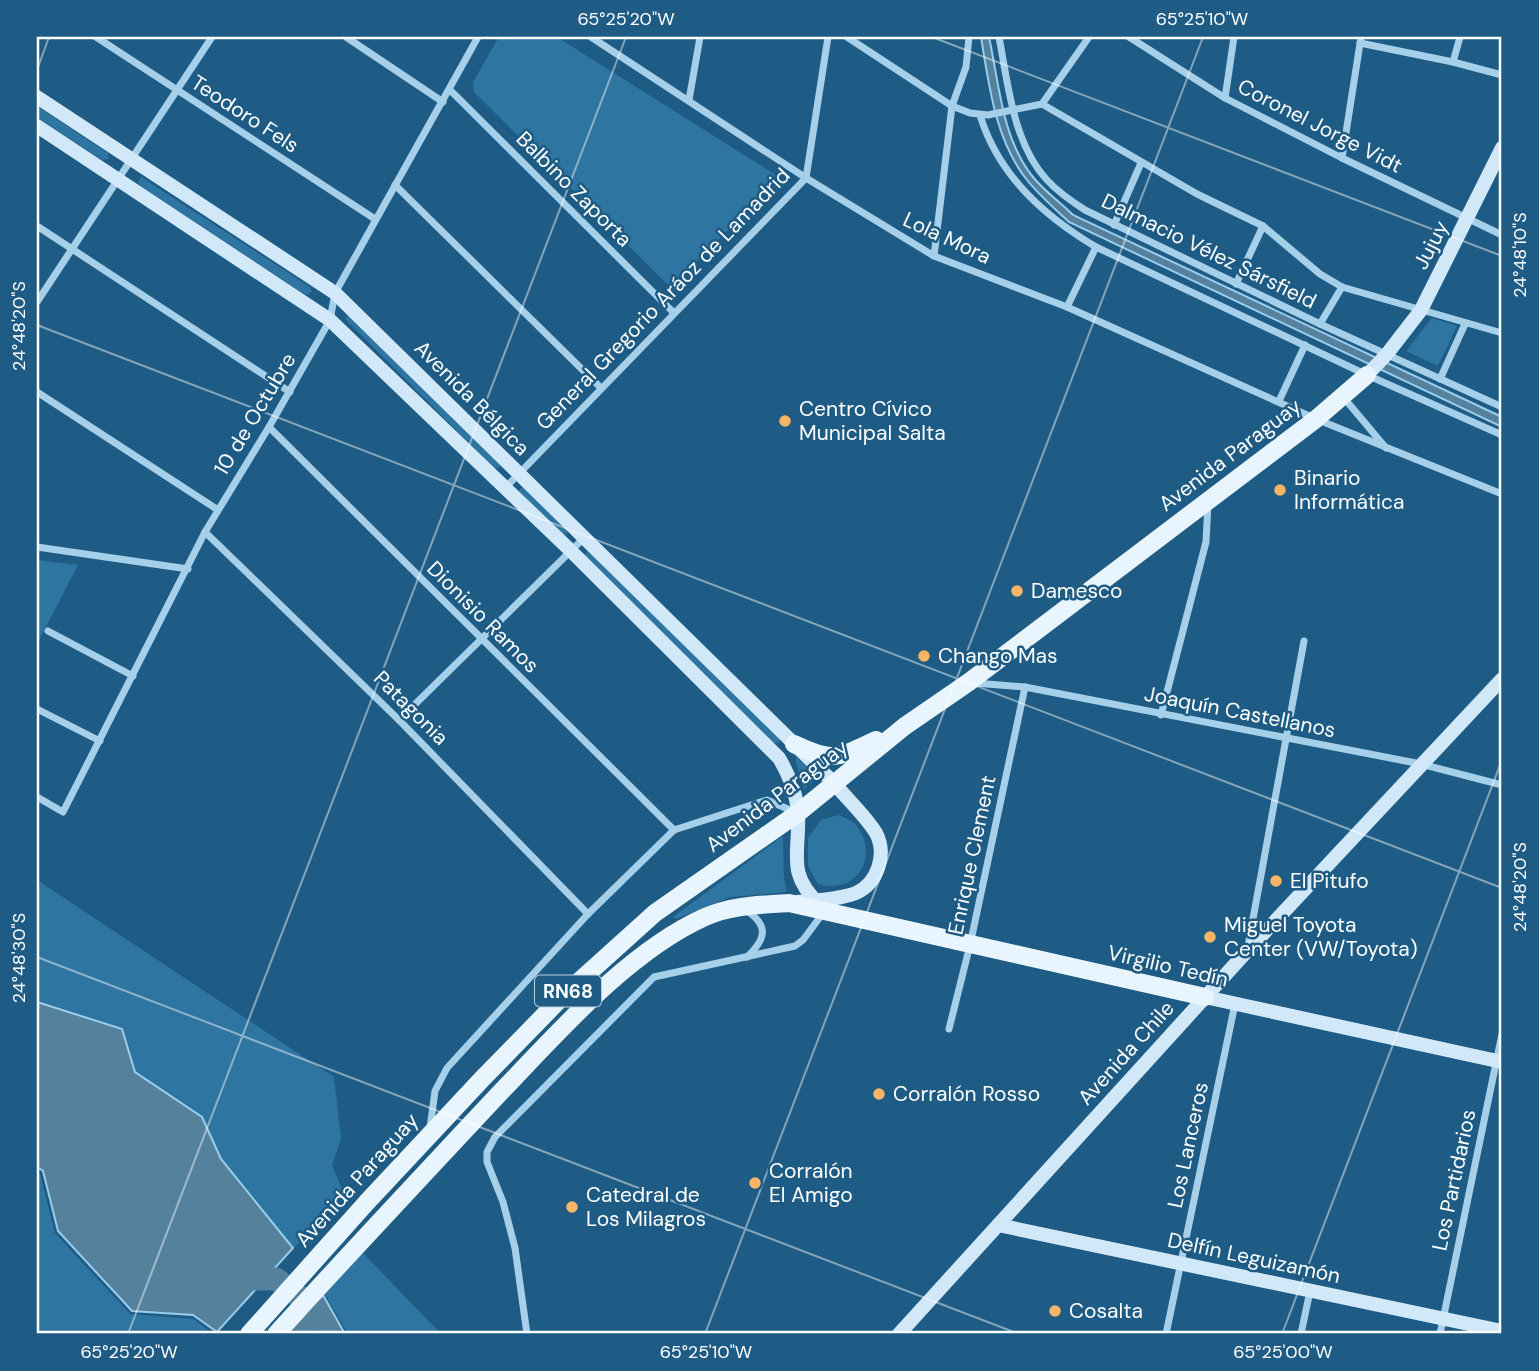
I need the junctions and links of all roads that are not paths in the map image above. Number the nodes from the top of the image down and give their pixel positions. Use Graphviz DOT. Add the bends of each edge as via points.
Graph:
graph roads {
  1 [pos="96,37"];
  2 [pos="212,37"];
  3 [pos="346,37"];
  4 [pos="478,37"];
  5 [pos="591,37"];
  6 [pos="700,37"];
  7 [pos="828,37"];
  8 [pos="847,37"];
  9 [pos="969,37"];
  10 [pos="999,37"];
  11 [pos="1089,37"];
  12 [pos="1129,37"];
  13 [pos="1234,37"];
  14 [pos="1460,37"];
  15 [pos="1361,40"];
  16 [pos="1453,62"];
  17 [pos="1502,75"];
  18 [pos="450,90"];
  19 [pos="177,91"];
  20 [pos="37,97"];
  21 [pos="1225,98"];
  22 [pos="689,100"];
  23 [pos="443,102"];
  24 [pos="1042,104"];
  25 [pos="952,106"];
  26 [pos="1014,109"];
  27 [pos="984,115"];
  28 [pos="37,126"];
  29 [pos="1502,148"];
  30 [pos="1342,158"];
  31 [pos="131,161"];
  32 [pos="1141,163"];
  33 [pos="806,178"];
  34 [pos="119,180"];
  35 [pos="395,185"];
  36 [pos="375,219"];
  37 [pos="1467,219"];
  38 [pos="1114,225"];
  39 [pos="37,226"];
  40 [pos="1263,226"];
  41 [pos="1502,235"];
  42 [pos="1096,247"];
  43 [pos="72,250"];
  44 [pos="934,256"];
  45 [pos="1236,284"];
  46 [pos="1342,287"];
  47 [pos="335,293"];
  48 [pos="37,302"];
  49 [pos="1067,307"];
  50 [pos="1421,310"];
  51 [pos="674,313"];
  52 [pos="330,320"];
  53 [pos="1320,324"];
  54 [pos="1465,324"];
  55 [pos="1502,333"];
  56 [pos="1305,345"];
  57 [pos="1387,354"];
  58 [pos="1367,374"];
  59 [pos="1440,379"];
  60 [pos="601,388"];
  61 [pos="37,392"];
  62 [pos="290,392"];
  63 [pos="1344,397"];
  64 [pos="1279,401"];
  65 [pos="1502,407"];
  66 [pos="1316,419"];
  67 [pos="269,427"];
  68 [pos="1502,435"];
  69 [pos="1387,449"];
  70 [pos="519,474"];
  71 [pos="505,488"];
  72 [pos="1502,494"];
  73 [pos="1208,499"];
  74 [pos="218,510"];
  75 [pos="205,532"];
  76 [pos="584,537"];
  77 [pos="37,547"];
  78 [pos="570,550"];
  79 [pos="188,569"];
  80 [pos="48,631"];
  81 [pos="481,639"];
  82 [pos="1304,641"];
  83 [pos="133,676"];
  84 [pos="1502,678"];
  85 [pos="969,682"];
  86 [pos="1025,687"];
  87 [pos="37,709"];
  88 [pos="1161,715"];
  89 [pos="399,720"];
  90 [pos="905,726"];
  91 [pos="1286,738"];
  92 [pos="100,741"];
  93 [pos="794,744"];
  94 [pos="1421,764"];
  95 [pos="834,783"];
  96 [pos="1502,785"];
  97 [pos="37,797"];
  98 [pos="798,813"];
  99 [pos="674,830"];
  100 [pos="820,905"];
  101 [pos="738,906"];
  102 [pos="588,914"];
  103 [pos="970,945"];
  104 [pos="1248,950"];
  105 [pos="746,957"];
  106 [pos="1205,997"];
  107 [pos="1235,1004"];
  108 [pos="949,1029"];
  109 [pos="1502,1034"];
  110 [pos="1499,1062"];
  111 [pos="428,1136"];
  112 [pos="998,1225"];
  113 [pos="1180,1264"];
  114 [pos="1310,1291"];
  115 [pos="1443,1319"];
  116 [pos="1502,1331"];
  117 [pos="249,1334"];
  118 [pos="276,1334"];
  119 [pos="527,1334"];
  120 [pos="898,1334"];
  121 [pos="1166,1334"];
  122 [pos="1301,1334"];
  123 [pos="1440,1334"];
  1 -- 19 [label="street, Teodoro Fels"];
  2 -- 19 [label="street"];
  3 -- 23 [label="street"];
  4 -- 18 [label="street, 10 de Octubre"];
  5 -- 22 [label="street, Lola Mora"];
  6 -- 22 [label="street"];
  7 -- 33 [label="street, General Gregorio Aráoz de Lamadrid"];
  8 -- 25 [label="street"];
  9 -- 25 [label="street"];
  10 -- 26 [label="street, Dalmacio Vélez Sársfield"];
  11 -- 24 [label="street"];
  12 -- 21 [label="street, Coronel Jorge Vidt"];
  13 -- 21 [label="street"];
  14 -- 16 [label="street"];
  15 -- 16 [label="street"];
  15 -- 30 [label="street"];
  16 -- 17 [label="street"];
  18 -- 23 [label="street, 10 de Octubre"];
  18 -- 51 [label="street, Balbino Zaporta"];
  19 -- 31 [label="street"];
  19 -- 36 [label="street, Teodoro Fels"];
  20 -- 31 [label="main road, Avenida Bélgica"];
  21 -- 30 [label="street, Coronel Jorge Vidt"];
  22 -- 33 [label="street, Lola Mora"];
  23 -- 35 [label="street, 10 de Octubre"];
  24 -- 26 [label="street"];
  24 -- 32 [label="street"];
  25 -- 27 [label="street"];
  25 -- 44 [label="street"];
  26 -- 27 [label="street"];
  26 -- 38 [label="street, Dalmacio Vélez Sársfield" via="1025,145 1045,179 1085,211"];
  27 -- 42 [label="street, Dalmacio Vélez Sársfield" via="993,149 1028,196"];
  28 -- 34 [label="main road, Avenida Bélgica"];
  29 -- 37 [label="main road, Jujuy"];
  30 -- 37 [label="street, Coronel Jorge Vidt"];
  31 -- 34 [label="street"];
  31 -- 47 [label="main road, Avenida Bélgica"];
  32 -- 38 [label="street"];
  32 -- 40 [label="street"];
  33 -- 44 [label="street, Lola Mora"];
  33 -- 51 [label="street, General Gregorio Aráoz de Lamadrid"];
  34 -- 43 [label="street"];
  34 -- 52 [label="main road, Avenida Bélgica"];
  35 -- 36 [label="street, 10 de Octubre"];
  35 -- 60 [label="street"];
  36 -- 47 [label="street, 10 de Octubre"];
  37 -- 41 [label="street, Coronel Jorge Vidt"];
  37 -- 50 [label="main road, Jujuy"];
  38 -- 45 [label="street, Dalmacio Vélez Sársfield"];
  39 -- 43 [label="street"];
  40 -- 45 [label="street"];
  40 -- 46 [label="street"];
  42 -- 49 [label="street"];
  42 -- 56 [label="street, Dalmacio Vélez Sársfield"];
  43 -- 48 [label="street"];
  43 -- 62 [label="street"];
  44 -- 49 [label="street, Lola Mora"];
  45 -- 53 [label="street, Dalmacio Vélez Sársfield"];
  46 -- 50 [label="street"];
  46 -- 53 [label="street"];
  47 -- 52 [label="street, 10 de Octubre"];
  47 -- 70 [label="main road, Avenida Bélgica"];
  49 -- 64 [label="street, Lola Mora"];
  50 -- 54 [label="street"];
  50 -- 57 [label="main road, Jujuy"];
  51 -- 60 [label="street, General Gregorio Aráoz de Lamadrid"];
  52 -- 62 [label="street, 10 de Octubre"];
  52 -- 71 [label="main road, Avenida Bélgica"];
  53 -- 57 [label="street, Dalmacio Vélez Sársfield"];
  54 -- 55 [label="street"];
  54 -- 59 [label="street"];
  56 -- 58 [label="street, Dalmacio Vélez Sársfield"];
  56 -- 64 [label="street"];
  57 -- 58 [label="main road, Avenida Paraguay"];
  57 -- 59 [label="street, Dalmacio Vélez Sársfield"];
  58 -- 63 [label="main road, Avenida Paraguay"];
  58 -- 68 [label="street, Dalmacio Vélez Sársfield"];
  59 -- 65 [label="street, Dalmacio Vélez Sársfield"];
  60 -- 70 [label="street, General Gregorio Aráoz de Lamadrid"];
  61 -- 74 [label="street"];
  62 -- 67 [label="street, 10 de Octubre"];
  63 -- 66 [label="main road, Avenida Paraguay"];
  63 -- 69 [label="street"];
  64 -- 66 [label="street, Lola Mora"];
  66 -- 69 [label="street, Lola Mora"];
  66 -- 73 [label="main road, Avenida Paraguay"];
  67 -- 74 [label="street, 10 de Octubre"];
  67 -- 81 [label="street, Dionisio Ramos"];
  69 -- 72 [label="street, Lola Mora"];
  70 -- 71 [label="street, General Gregorio Aráoz de Lamadrid"];
  70 -- 76 [label="main road, Avenida Bélgica"];
  71 -- 78 [label="main road, Avenida Bélgica"];
  73 -- 85 [label="main road, Avenida Paraguay"];
  73 -- 88 [label="street" via="1206,542"];
  74 -- 75 [label="street, 10 de Octubre"];
  75 -- 79 [label="street, 10 de Octubre"];
  75 -- 89 [label="street, Patagonia"];
  76 -- 78 [label="street"];
  76 -- 93 [label="main road, Avenida Bélgica"];
  77 -- 79 [label="street"];
  78 -- 81 [label="street"];
  78 -- 98 [label="main road, Avenida Bélgica" via="779,758 789,776"];
  79 -- 83 [label="street, 10 de Octubre"];
  80 -- 83 [label="street"];
  81 -- 89 [label="street"];
  81 -- 99 [label="street, Dionisio Ramos"];
  82 -- 91 [label="street"];
  83 -- 92 [label="street, 10 de Octubre"];
  84 -- 94 [label="main road, Avenida Chile"];
  85 -- 86 [label="street, Joaquín Castellanos"];
  85 -- 90 [label="main road, Avenida Paraguay"];
  86 -- 88 [label="street, Joaquín Castellanos"];
  86 -- 103 [label="street, Enrique Clement"];
  87 -- 92 [label="street"];
  88 -- 91 [label="street, Joaquín Castellanos"];
  89 -- 102 [label="street, Patagonia"];
  90 -- 93 [label="main road" via="827,758"];
  90 -- 95 [label="main road, Avenida Paraguay"];
  91 -- 94 [label="street, Joaquín Castellanos"];
  91 -- 104 [label="street"];
  92 -- 97 [label="street, 10 de Octubre" via="63,812"];
  93 -- 95 [label="main road, Avenida Bélgica"];
  94 -- 96 [label="street, Joaquín Castellanos"];
  94 -- 104 [label="main road, Avenida Chile"];
  95 -- 98 [label="main road, Avenida Paraguay"];
  95 -- 100 [label="main road" via="876,834 880,861 869,884"];
  98 -- 99 [label="street" via="767,800"];
  98 -- 100 [label="main road" via="797,870 804,889"];
  98 -- 111 [label="main road, Avenida Paraguay / RN68" via="655,913 564,995"];
  99 -- 102 [label="street"];
  100 -- 101 [label="main road, Avenida Paraguay / RN68"];
  100 -- 103 [label="main road, Virgilio Tedín"];
  100 -- 105 [label="street" via="803,940 795,946"];
  101 -- 105 [label="street" via="752,914 763,934 760,945"];
  101 -- 118 [label="main road, Avenida Paraguay / RN68" via="682,928 628,968 563,1027"];
  102 -- 111 [label="street" via="447,1068 435,1091"];
  103 -- 106 [label="main road, Virgilio Tedín"];
  103 -- 108 [label="street, Enrique Clement"];
  104 -- 106 [label="main road, Avenida Chile"];
  105 -- 119 [label="street" via="654,976 495,1137 486,1163 516,1248"];
  106 -- 107 [label="main road, Virgilio Tedín"];
  106 -- 112 [label="main road, Avenida Chile"];
  107 -- 110 [label="main road, Virgilio Tedín"];
  107 -- 113 [label="street, Los Lanceros"];
  109 -- 110 [label="street, Los Partidarios"];
  110 -- 115 [label="street, Los Partidarios"];
  111 -- 117 [label="main road, Avenida Paraguay / RN68"];
  112 -- 113 [label="main road, Delfín Leguizamón"];
  112 -- 120 [label="main road, Avenida Chile"];
  113 -- 114 [label="main road, Delfín Leguizamón"];
  113 -- 121 [label="street, Los Lanceros"];
  114 -- 115 [label="main road, Delfín Leguizamón"];
  114 -- 122 [label="street"];
  115 -- 116 [label="main road, Delfín Leguizamón"];
  115 -- 123 [label="street, Los Partidarios"];
}
